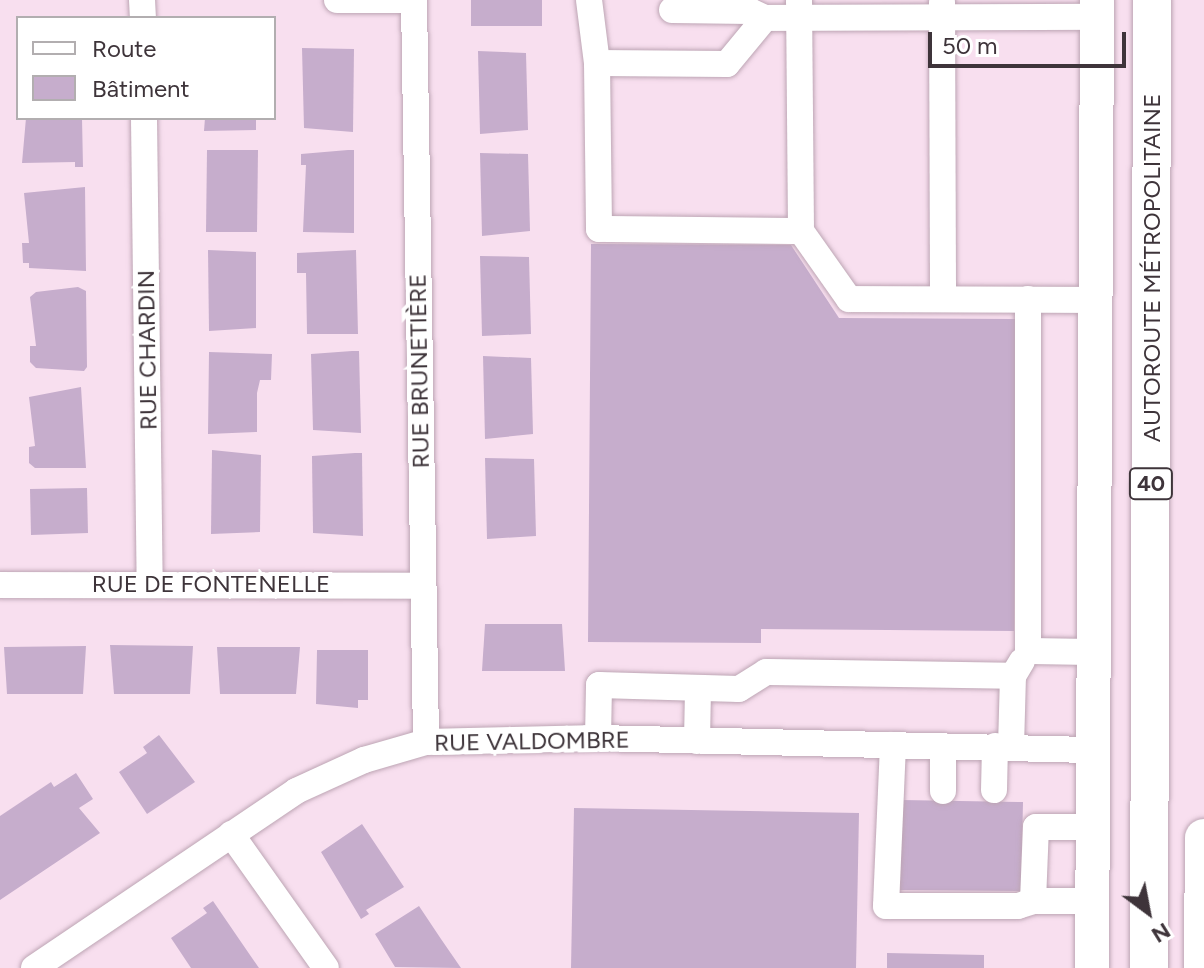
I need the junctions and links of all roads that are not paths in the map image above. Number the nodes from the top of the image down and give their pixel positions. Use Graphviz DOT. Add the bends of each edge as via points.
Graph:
graph roads {
  1 [pos="337,0"];
  2 [pos="414,0"];
  3 [pos="589,0"];
  4 [pos="1152,0"];
  5 [pos="799,8"];
  6 [pos="942,8"];
  7 [pos="1097,8"];
  8 [pos="672,10"];
  9 [pos="765,18"];
  10 [pos="597,63"];
  11 [pos="144,120"];
  12 [pos="801,231"];
  13 [pos="943,299"];
  14 [pos="1028,299"];
  15 [pos="1096,300"];
  16 [pos="150,582"];
  17 [pos="0,585"];
  18 [pos="422,586"];
  19 [pos="1028,651"];
  20 [pos="1094,652"];
  21 [pos="1013,676"];
  22 [pos="698,688"];
  23 [pos="598,738"];
  24 [pos="697,741"];
  25 [pos="426,742"];
  26 [pos="893,745"];
  27 [pos="943,746"];
  28 [pos="1003,747"];
  29 [pos="1094,750"];
  30 [pos="994,790"];
  31 [pos="943,791"];
  32 [pos="1093,827"];
  33 [pos="231,834"];
  34 [pos="1204,838"];
  35 [pos="1033,901"];
  36 [pos="1093,901"];
  37 [pos="34,968"];
  38 [pos="326,968"];
  39 [pos="1092,968"];
  40 [pos="1149,968"];
  41 [pos="1203,968"];
  1 -- 2 [label="street"];
  2 -- 18 [label="street, RUE BRUNETIÈRE"];
  3 -- 10 [label="street"];
  4 -- 40 [label="highway, AUTOROUTE MÉTROPOLITAINE / 40"];
  5 -- 6 [label="street"];
  5 -- 9 [label="street"];
  5 -- 12 [label="street"];
  6 -- 7 [label="street"];
  6 -- 13 [label="street"];
  7 -- 15 [label="main road"];
  8 -- 9 [label="street" via="750,11"];
  9 -- 10 [label="street" via="727,64"];
  10 -- 12 [label="street" via="599,229"];
  11 -- 16 [label="street, RUE CHARDIN"];
  12 -- 13 [label="street" via="849,299"];
  13 -- 14 [label="street"];
  14 -- 15 [label="street"];
  14 -- 19 [label="street"];
  15 -- 20 [label="main road"];
  16 -- 17 [label="street, RUE DE FONTENELLE"];
  16 -- 18 [label="street, RUE DE FONTENELLE"];
  18 -- 25 [label="street, RUE BRUNETIÈRE"];
  19 -- 20 [label="street"];
  19 -- 21 [label="street"];
  20 -- 29 [label="main road"];
  21 -- 22 [label="street" via="766,672 739,689"];
  21 -- 28 [label="street"];
  22 -- 23 [label="street" via="599,685"];
  22 -- 24 [label="street"];
  23 -- 24 [label="street, RUE VALDOMBRE"];
  23 -- 25 [label="street, RUE VALDOMBRE"];
  24 -- 26 [label="street, RUE VALDOMBRE"];
  25 -- 33 [label="street, RUE VALDOMBRE" via="330,774"];
  26 -- 27 [label="street, RUE VALDOMBRE"];
  26 -- 35 [label="street" via="886,906 1018,906"];
  27 -- 28 [label="street, RUE VALDOMBRE"];
  27 -- 31 [label="street"];
  28 -- 29 [label="street, RUE VALDOMBRE"];
  28 -- 30 [label="street"];
  29 -- 32 [label="main road"];
  32 -- 35 [label="street" via="1036,827"];
  32 -- 36 [label="main road"];
  33 -- 37 [label="street, RUE VALDOMBRE"];
  33 -- 38 [label="street"];
  34 -- 41 [label="highway"];
  35 -- 36 [label="street"];
  36 -- 39 [label="main road"];
}
